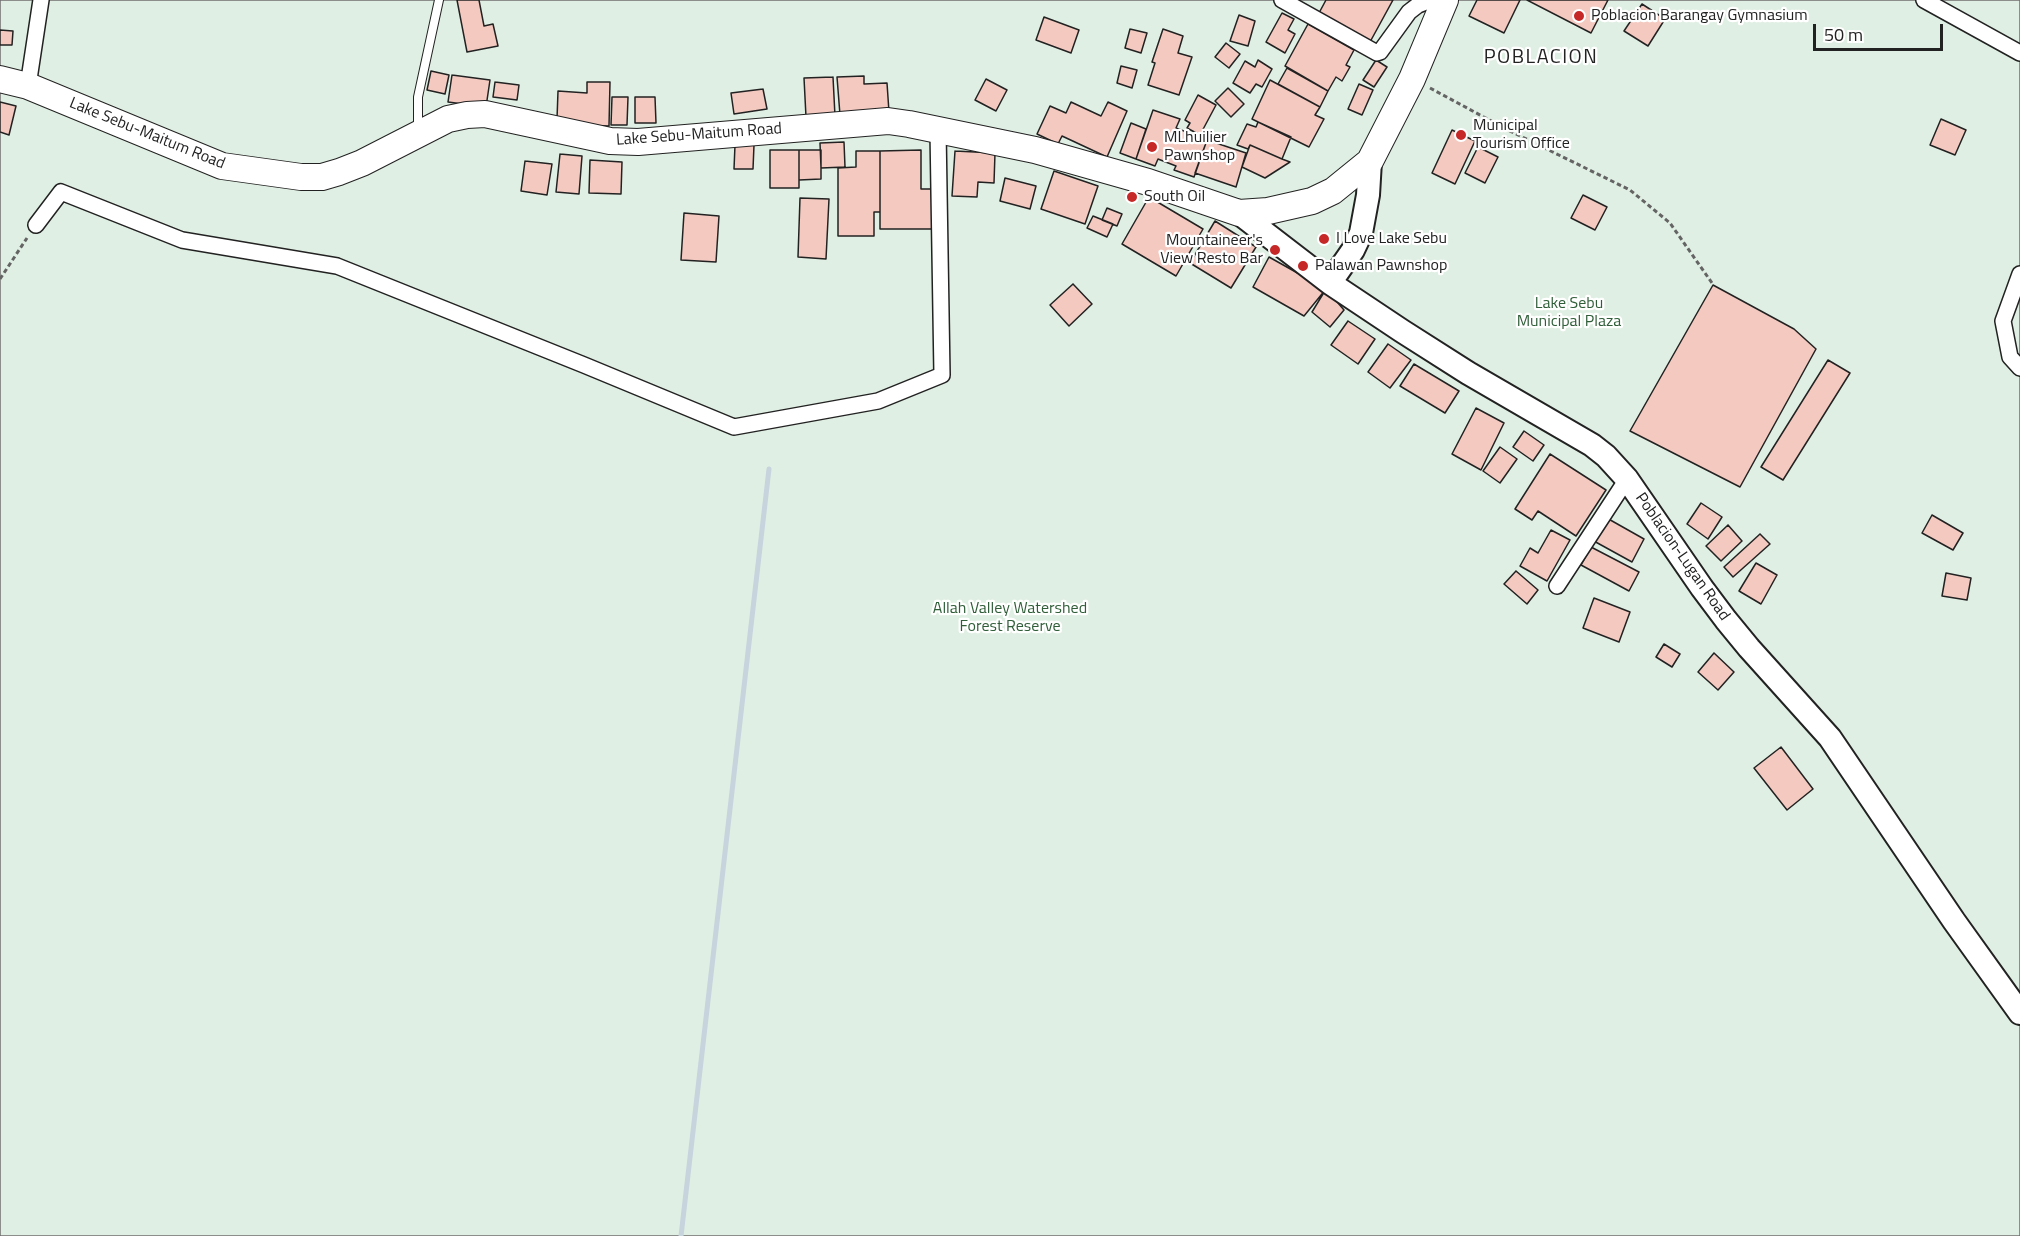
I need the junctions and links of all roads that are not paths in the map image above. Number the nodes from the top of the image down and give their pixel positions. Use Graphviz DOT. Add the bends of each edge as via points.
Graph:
graph roads {
  1 [pos="41,0"];
  2 [pos="439,0"];
  3 [pos="1281,0"];
  4 [pos="1431,0"];
  5 [pos="1444,0"];
  6 [pos="1924,0"];
  7 [pos="2020,53"];
  8 [pos="0,79"];
  9 [pos="28,86"];
  10 [pos="938,130"];
  11 [pos="418,133"];
  12 [pos="1370,161"];
  13 [pos="1239,213"];
  14 [pos="36,225"];
  15 [pos="2020,274"];
  16 [pos="1330,283"];
  17 [pos="2020,368"];
  18 [pos="1627,479"];
  19 [pos="1557,586"];
  20 [pos="2020,1013"];
  1 -- 9 [label="street"];
  2 -- 11 [label="lane" via="418,98"];
  3 -- 4 [label="street" via="1377,53 1408,12"];
  5 -- 12 [label="main road" via="1412,80"];
  6 -- 7 [label="street"];
  8 -- 9 [label="main road, Lake Sebu-Maitum Road"];
  9 -- 11 [label="main road, Lake Sebu-Maitum Road" via="222,166 301,177 339,172"];
  10 -- 11 [label="main road, Lake Sebu-Maitum Road" via="888,121 638,142 610,141 476,114 448,119"];
  10 -- 13 [label="main road, Lake Sebu-Maitum Road" via="1035,150"];
  10 -- 14 [label="street" via="942,375 878,401 734,428 337,266 182,240 61,192"];
  12 -- 13 [label="main road" via="1312,201"];
  12 -- 16 [label="main road" via="1361,233"];
  13 -- 16 [label="main road, Poblacion-Lugan Road"];
  15 -- 17 [label="street" via="2003,321 2010,357"];
  16 -- 18 [label="main road, Poblacion-Lugan Road" via="1468,373 1592,445"];
  18 -- 19 [label="street"];
  18 -- 20 [label="main road, Poblacion-Lugan Road" via="1726,620 1830,738"];
}
